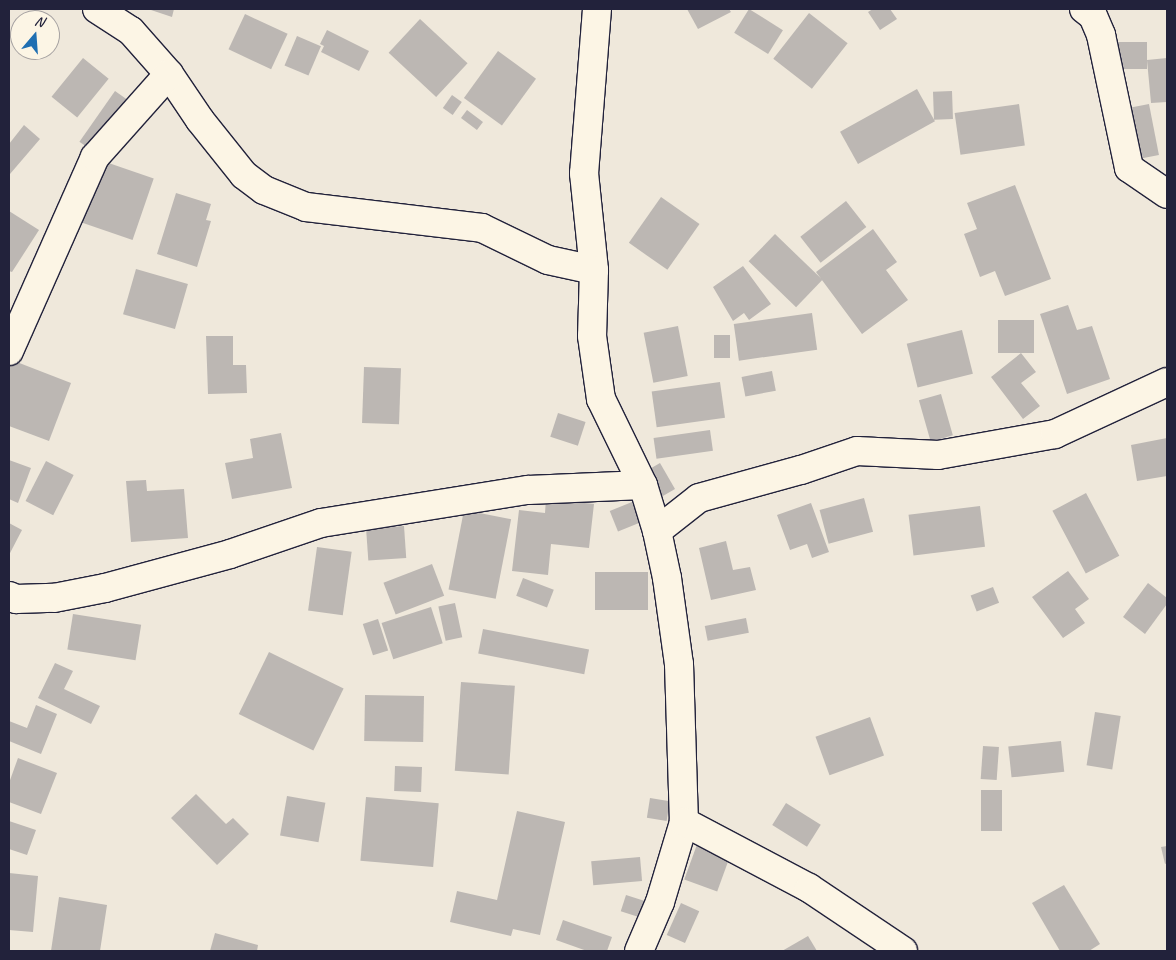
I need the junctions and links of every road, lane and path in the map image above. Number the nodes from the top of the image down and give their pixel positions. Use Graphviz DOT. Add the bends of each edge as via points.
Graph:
graph roads {
  1 [pos="97,9"];
  2 [pos="598,9"];
  3 [pos="1084,9"];
  4 [pos="169,74"];
  5 [pos="1167,194"];
  6 [pos="594,270"];
  7 [pos="9,351"];
  8 [pos="1167,382"];
  9 [pos="643,485"];
  10 [pos="657,532"];
  11 [pos="9,596"];
  12 [pos="684,822"];
  13 [pos="639,951"];
  14 [pos="903,951"];
  1 -- 4 [label="street" via="131,31"];
  2 -- 6 [label="street" via="584,173"];
  3 -- 5 [label="street" via="1093,16 1101,35 1129,168"];
  4 -- 6 [label="street" via="200,120 244,175 264,190 306,207 482,228 548,260"];
  4 -- 7 [label="street" via="95,157"];
  6 -- 9 [label="street" via="592,336 601,399"];
  8 -- 10 [label="street" via="1055,434 938,455 857,451 699,498"];
  9 -- 10 [label="street"];
  9 -- 11 [label="street" via="528,490 321,523 230,554 105,588 54,598 16,599"];
  10 -- 12 [label="street" via="679,664"];
  12 -- 13 [label="street" via="660,902"];
  12 -- 14 [label="street" via="809,888"];
}
